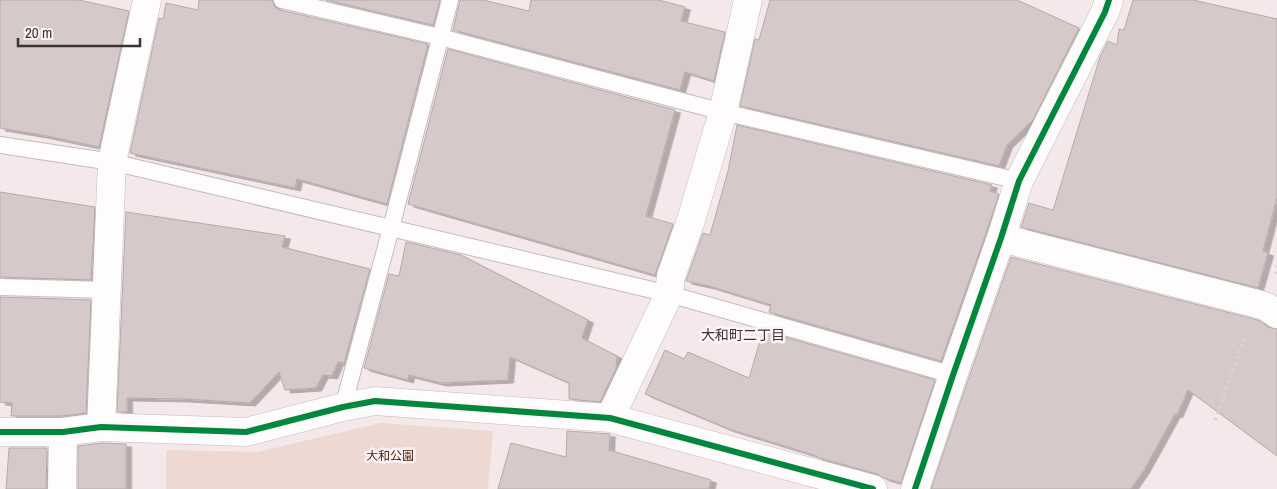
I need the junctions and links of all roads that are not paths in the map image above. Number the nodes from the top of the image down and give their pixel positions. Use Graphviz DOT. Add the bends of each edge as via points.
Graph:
graph roads {
  1 [pos="148,0"];
  2 [pos="282,0"];
  3 [pos="450,0"];
  4 [pos="748,0"];
  5 [pos="1110,0"];
  6 [pos="440,37"];
  7 [pos="723,112"];
  8 [pos="0,145"];
  9 [pos="112,162"];
  10 [pos="1020,181"];
  11 [pos="391,228"];
  12 [pos="1001,238"];
  13 [pos="0,286"];
  14 [pos="106,290"];
  15 [pos="669,294"];
  16 [pos="1267,309"];
  17 [pos="953,375"];
  18 [pos="343,407"];
  19 [pos="610,418"];
  20 [pos="101,427"];
  21 [pos="0,432"];
  22 [pos="63,432"];
  23 [pos="62,489"];
  24 [pos="873,489"];
  25 [pos="915,489"];
  1 -- 9 [label="street"];
  2 -- 6 [label="lane"];
  3 -- 6 [label="lane"];
  4 -- 7 [label="street"];
  5 -- 10 [label="street"];
  6 -- 7 [label="lane"];
  6 -- 11 [label="lane"];
  7 -- 10 [label="lane"];
  7 -- 15 [label="street" via="671,276"];
  8 -- 9 [label="lane"];
  9 -- 11 [label="lane"];
  9 -- 14 [label="street"];
  10 -- 12 [label="street"];
  11 -- 15 [label="lane"];
  11 -- 18 [label="lane"];
  12 -- 16 [label="street"];
  12 -- 17 [label="street"];
  13 -- 14 [label="lane"];
  14 -- 20 [label="street"];
  15 -- 17 [label="lane"];
  15 -- 19 [label="street"];
  17 -- 25 [label="street"];
  18 -- 19 [label="street" via="375,401"];
  18 -- 20 [label="street" via="246,432"];
  19 -- 24 [label="street"];
  20 -- 22 [label="street"];
  21 -- 22 [label="street"];
  22 -- 23 [label="street"];
}
